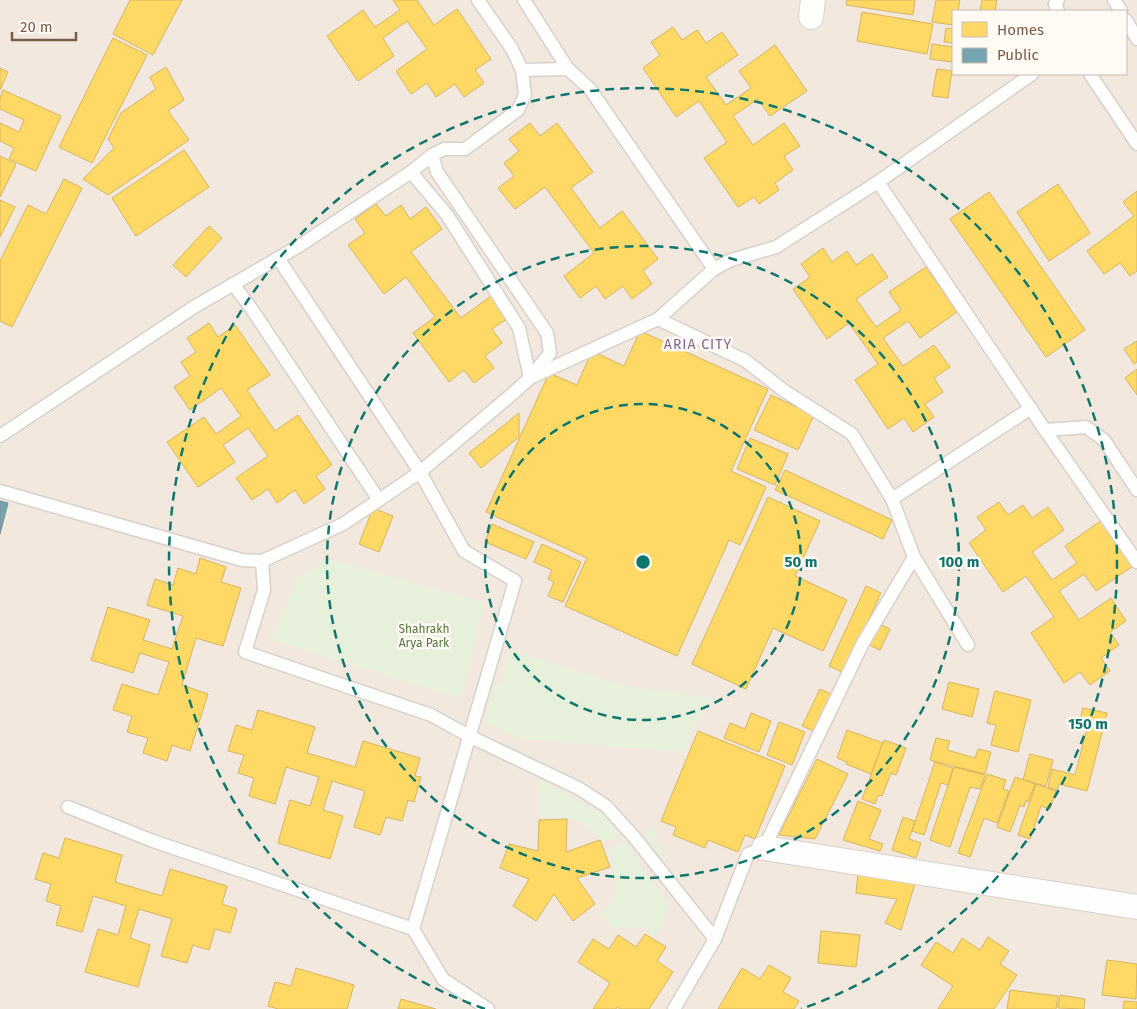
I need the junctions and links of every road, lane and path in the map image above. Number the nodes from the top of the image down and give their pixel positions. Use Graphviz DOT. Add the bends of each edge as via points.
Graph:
graph roads {
  1 [pos="478,0"];
  2 [pos="524,0"];
  3 [pos="1127,22"];
  4 [pos="1137,39"];
  5 [pos="568,69"];
  6 [pos="522,70"];
  7 [pos="1031,75"];
  8 [pos="1091,75"];
  9 [pos="1137,144"];
  10 [pos="432,155"];
  11 [pos="411,172"];
  12 [pos="878,182"];
  13 [pos="278,258"];
  14 [pos="714,269"];
  15 [pos="233,284"];
  16 [pos="658,319"];
  17 [pos="530,378"];
  18 [pos="1031,408"];
  19 [pos="1045,430"];
  20 [pos="0,436"];
  21 [pos="420,472"];
  22 [pos="1137,490"];
  23 [pos="0,491"];
  24 [pos="892,499"];
  25 [pos="379,500"];
  26 [pos="914,556"];
  27 [pos="262,561"];
  28 [pos="1137,562"];
  29 [pos="968,645"];
  30 [pos="469,736"];
  31 [pos="68,807"];
  32 [pos="764,848"];
  33 [pos="1137,907"];
  34 [pos="413,929"];
  35 [pos="715,939"];
  36 [pos="488,1009"];
  37 [pos="674,1009"];
  1 -- 6 [label="lane" via="512,48"];
  2 -- 5 [label="lane"];
  3 -- 4 [label="lane"];
  5 -- 6 [label="lane"];
  5 -- 14 [label="lane" via="590,90"];
  6 -- 10 [label="lane" via="525,95 518,110 465,149 444,149"];
  7 -- 12 [label="lane"];
  8 -- 9 [label="lane"];
  10 -- 11 [label="lane"];
  10 -- 17 [label="lane" via="437,172 547,334 550,353"];
  11 -- 13 [label="lane"];
  11 -- 17 [label="lane" via="447,215 519,328"];
  12 -- 14 [label="lane" via="776,247 731,260"];
  12 -- 18 [label="lane"];
  13 -- 15 [label="lane"];
  13 -- 21 [label="lane"];
  14 -- 16 [label="lane"];
  15 -- 20 [label="lane" via="194,306"];
  15 -- 25 [label="lane"];
  16 -- 17 [label="lane"];
  16 -- 24 [label="lane" via="746,361 783,390 852,434"];
  17 -- 21 [label="lane"];
  18 -- 19 [label="lane"];
  18 -- 24 [label="lane"];
  19 -- 22 [label="lane" via="1086,427 1104,440"];
  19 -- 28 [label="lane"];
  21 -- 25 [label="lane"];
  21 -- 30 [label="lane" via="464,551 515,581"];
  23 -- 27 [label="lane" via="242,560"];
  24 -- 26 [label="lane"];
  25 -- 27 [label="lane" via="344,524"];
  26 -- 29 [label="lane"];
  26 -- 32 [label="lane" via="863,644"];
  27 -- 30 [label="lane" via="264,590 245,652 431,715"];
  30 -- 34 [label="lane"];
  30 -- 35 [label="lane" via="580,789 606,806"];
  31 -- 34 [label="lane" via="153,841"];
  32 -- 33 [label="street"];
  32 -- 35 [label="lane" via="748,854"];
  34 -- 36 [label="lane" via="443,979"];
  35 -- 37 [label="lane"];
}
